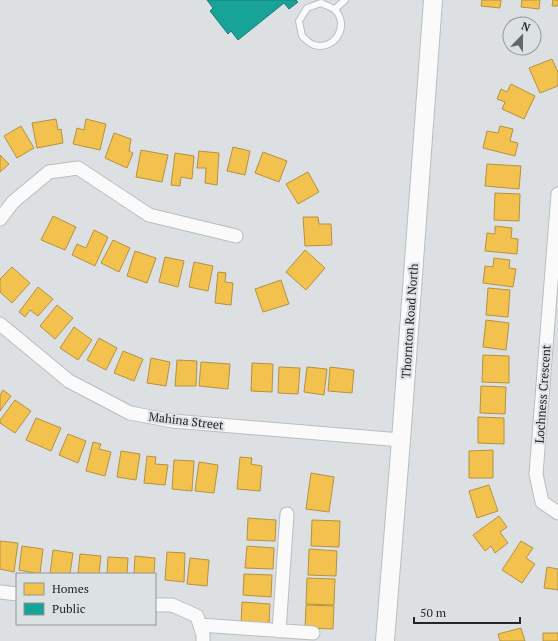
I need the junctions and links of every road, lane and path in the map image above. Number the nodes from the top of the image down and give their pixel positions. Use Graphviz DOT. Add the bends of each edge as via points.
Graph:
graph roads {
  1 [pos="344,0"];
  2 [pos="433,0"];
  3 [pos="335,9"];
  4 [pos="558,194"];
  5 [pos="0,219"];
  6 [pos="236,236"];
  7 [pos="0,324"];
  8 [pos="401,440"];
  9 [pos="558,513"];
  10 [pos="287,514"];
  11 [pos="0,592"];
  12 [pos="16,594"];
  13 [pos="156,605"];
  14 [pos="200,625"];
  15 [pos="279,631"];
  16 [pos="313,633"];
  17 [pos="203,641"];
  18 [pos="385,641"];
  1 -- 3 [label="lane"];
  2 -- 8 [label="main road, Thornton Road North"];
  3 -- 3 [label="lane" via="321,3 307,8 299,21 302,36 313,45 328,45 339,36 342,22"];
  4 -- 9 [label="street, Lochness Crescent" via="536,474 542,502"];
  5 -- 6 [label="street" via="13,202 49,172 78,168 149,215"];
  7 -- 8 [label="street, Mahina Street" via="69,381 130,414 173,421"];
  8 -- 18 [label="main road, Thornton Road North"];
  10 -- 15 [label="street"];
  11 -- 12 [label="street"];
  13 -- 14 [label="street" via="172,605 198,616"];
  14 -- 15 [label="street"];
  14 -- 17 [label="street"];
  15 -- 16 [label="street"];
}
